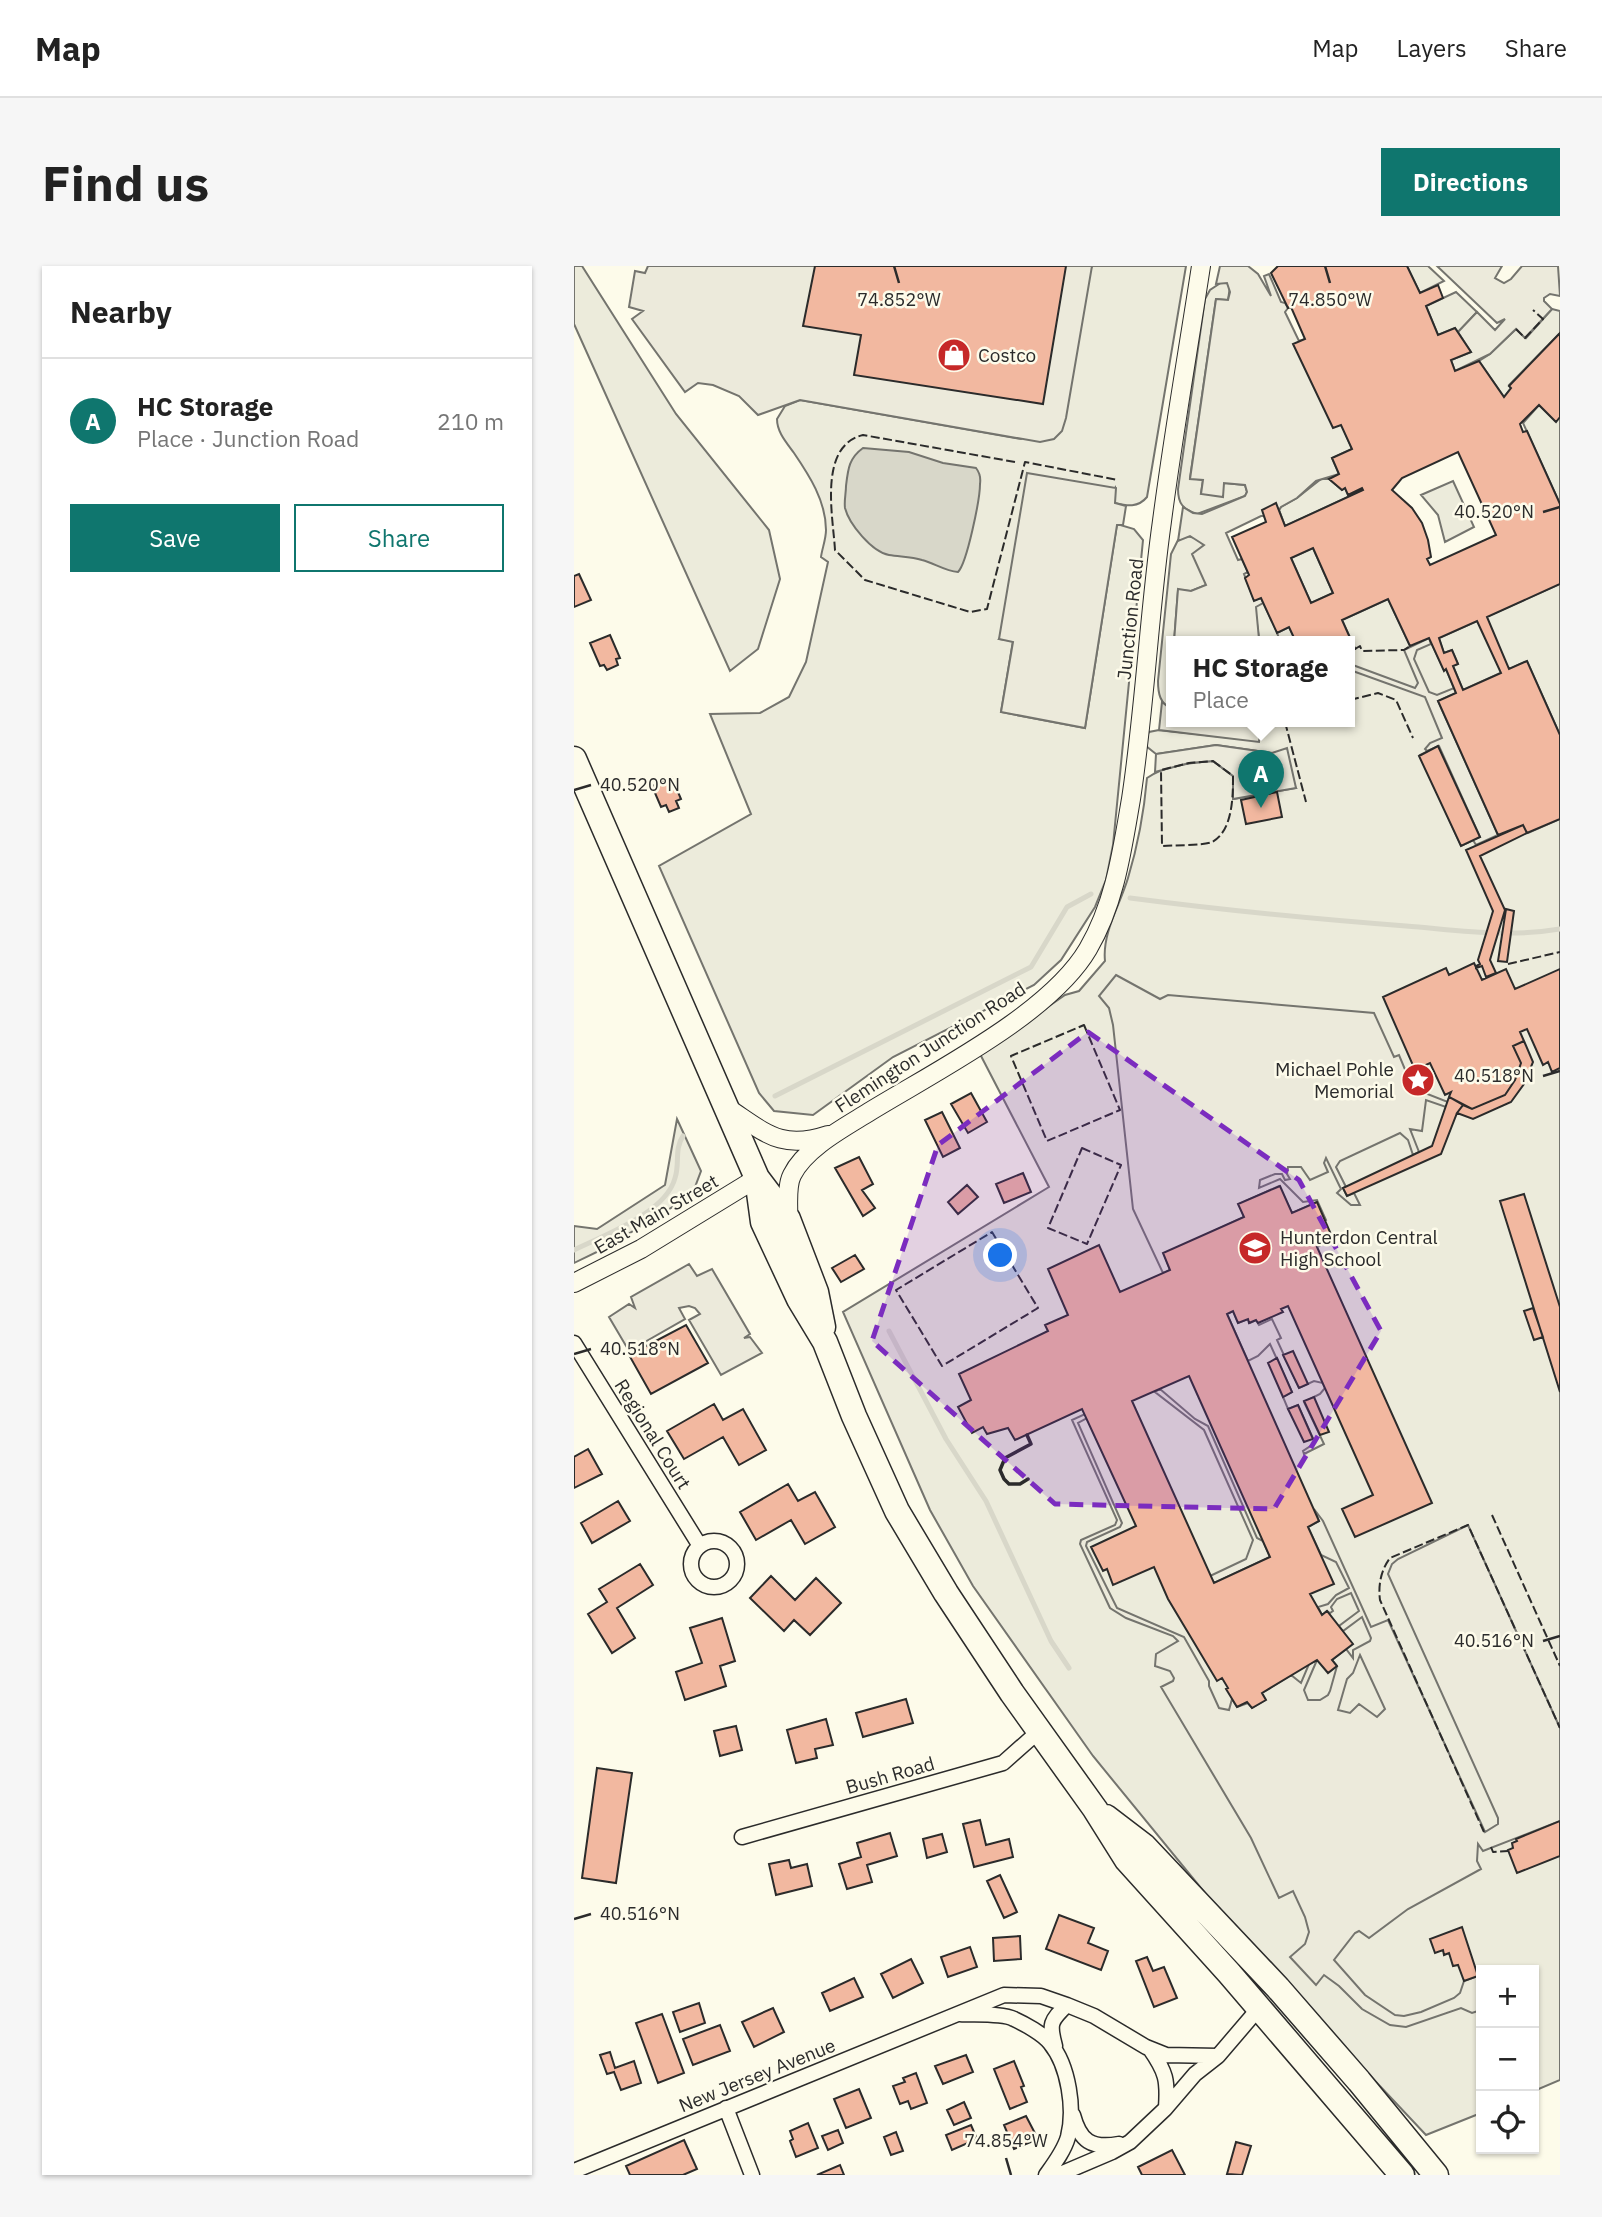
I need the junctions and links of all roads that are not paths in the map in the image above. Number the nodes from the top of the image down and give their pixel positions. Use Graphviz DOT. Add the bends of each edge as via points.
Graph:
graph roads {
  1 [pos="1201,266"];
  2 [pos="574,759"];
  3 [pos="1075,968"];
  4 [pos="724,1105"];
  5 [pos="838,1131"];
  6 [pos="757,1178"];
  7 [pos="788,1219"];
  8 [pos="574,1283"];
  9 [pos="825,1342"];
  10 [pos="574,1343"];
  11 [pos="700,1546"];
  12 [pos="1038,1731"];
  13 [pos="1095,1809"];
  14 [pos="742,1837"];
  15 [pos="1066,2005"];
  16 [pos="1259,2008"];
  17 [pos="955,2014"];
  18 [pos="1150,2049"];
  19 [pos="1058,2053"];
  20 [pos="1218,2056"];
  21 [pos="1071,2107"];
  22 [pos="726,2108"];
  23 [pos="1166,2109"];
  24 [pos="1130,2142"];
  25 [pos="574,2171"];
  26 [pos="752,2175"];
  27 [pos="1046,2175"];
  28 [pos="1058,2175"];
  29 [pos="1402,2175"];
  30 [pos="1436,2175"];
  1 -- 3 [label="street, Junction Road" via="1162,522 1125,841 1108,905"];
  2 -- 4 [label="highway"];
  3 -- 5 [label="street, Flemington Junction Road" via="1040,1002 994,1035"];
  4 -- 5 [label="street" via="783,1141 812,1140"];
  4 -- 6 [label="highway"];
  5 -- 7 [label="street" via="793,1172"];
  6 -- 7 [label="highway"];
  6 -- 8 [label="street, East Main Street" via="641,1249"];
  6 -- 9 [label="highway" via="763,1222"];
  7 -- 9 [label="highway" via="816,1292"];
  9 -- 12 [label="highway" via="914,1543"];
  10 -- 11 [label="street, Regional Court"];
  12 -- 13 [label="highway"];
  12 -- 14 [label="street, Bush Road" via="1003,1763"];
  13 -- 16 [label="highway" via="1127,1860"];
  13 -- 30 [label="highway" via="1144,1846 1278,1989"];
  15 -- 17 [label="street, New Jersey Avenue" via="1041,1996 1004,1995"];
  15 -- 18 [label="street, New Jersey Avenue" via="1112,2025"];
  15 -- 19 [label="street" via="1050,2029"];
  16 -- 20 [label="street"];
  16 -- 29 [label="highway"];
  17 -- 19 [label="street, New Jersey Avenue" via="1012,2017 1049,2041"];
  17 -- 22 [label="street, New Jersey Avenue"];
  18 -- 20 [label="street, New Jersey Avenue" via="1166,2055"];
  18 -- 23 [label="street" via="1163,2068"];
  19 -- 21 [label="street"];
  20 -- 23 [label="street" via="1195,2074"];
  21 -- 24 [label="street" via="1078,2133 1090,2143 1105,2147"];
  21 -- 27 [label="street" via="1068,2138"];
  22 -- 25 [label="street, New Jersey Avenue"];
  22 -- 26 [label="street"];
  23 -- 24 [label="street"];
  24 -- 28 [label="street"];
}
